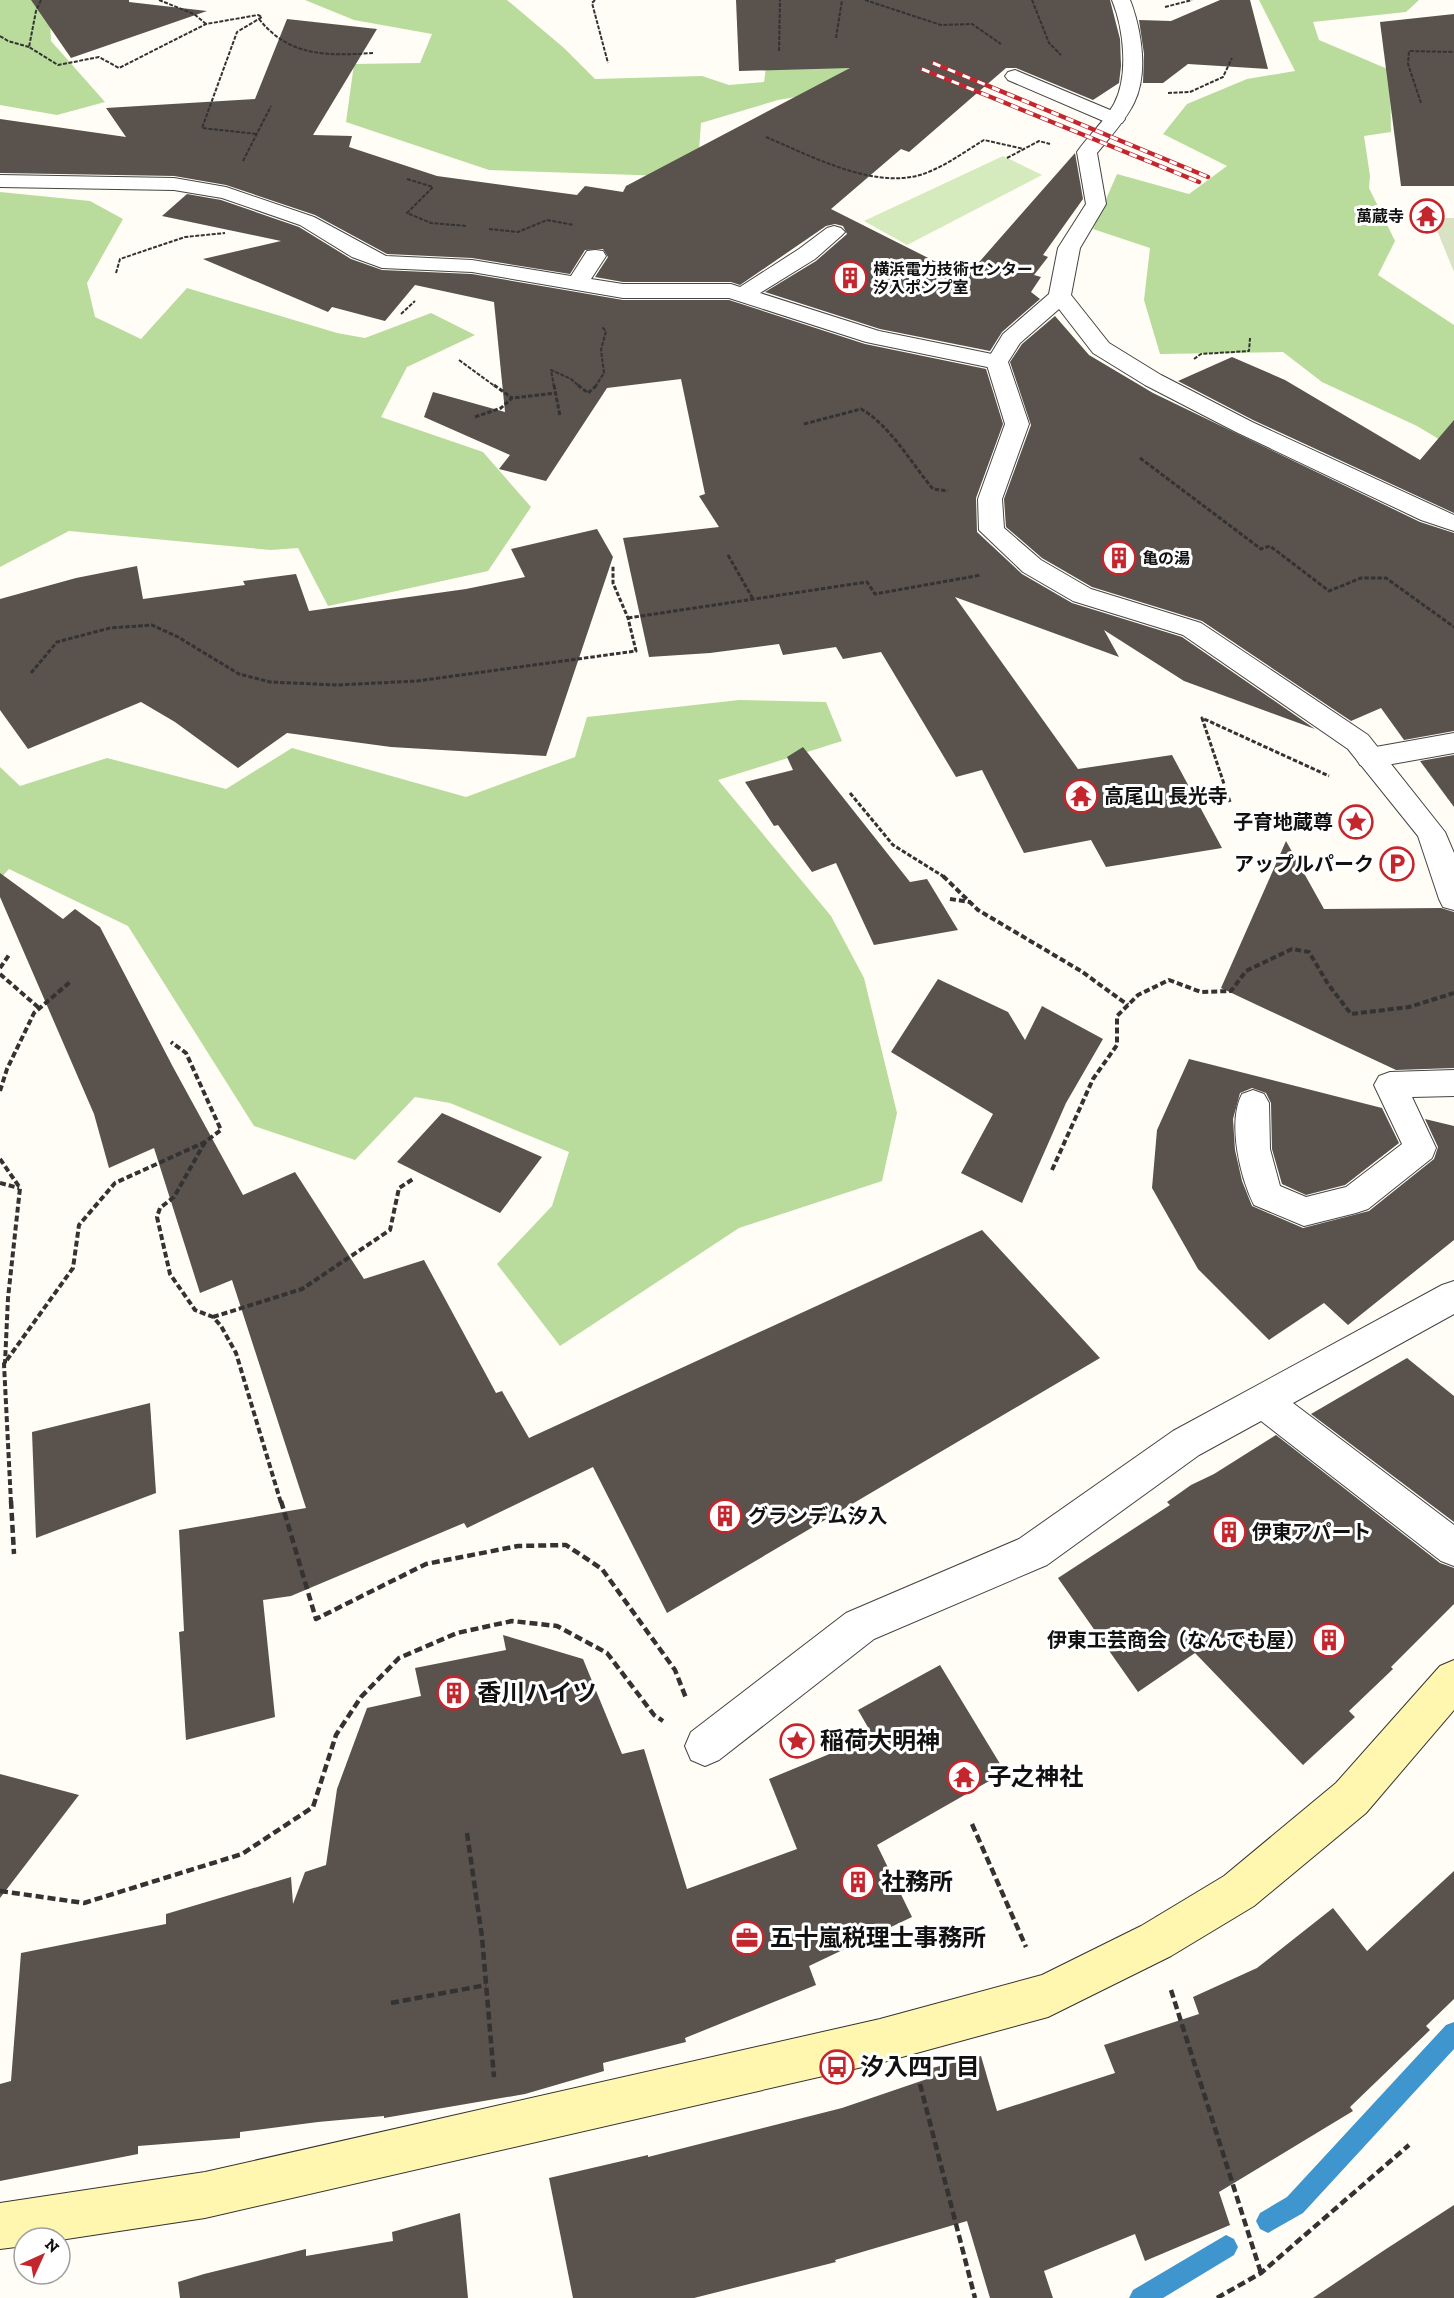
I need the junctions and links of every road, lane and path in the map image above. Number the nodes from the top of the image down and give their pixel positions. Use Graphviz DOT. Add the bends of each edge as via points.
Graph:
graph roads {
  1 [pos="41,0"];
  2 [pos="159,0"];
  3 [pos="595,0"];
  4 [pos="780,0"];
  5 [pos="842,0"];
  6 [pos="865,0"];
  7 [pos="888,0"];
  8 [pos="1121,0"];
  9 [pos="888,9"];
  10 [pos="259,19"];
  11 [pos="206,24"];
  12 [pos="0,36"];
  13 [pos="836,38"];
  14 [pos="29,47"];
  15 [pos="779,51"];
  16 [pos="373,52"];
  17 [pos="1454,52"];
  18 [pos="1232,58"];
  19 [pos="608,63"];
  20 [pos="1015,76"];
  21 [pos="1129,96"];
  22 [pos="1421,103"];
  23 [pos="271,106"];
  24 [pos="1116,119"];
  25 [pos="257,134"];
  26 [pos="766,137"];
  27 [pos="1023,149"];
  28 [pos="1087,152"];
  29 [pos="1007,158"];
  30 [pos="407,179"];
  31 [pos="0,182"];
  32 [pos="226,193"];
  33 [pos="475,227"];
  34 [pos="486,228"];
  35 [pos="834,232"];
  36 [pos="177,238"];
  37 [pos="595,256"];
  38 [pos="116,273"];
  39 [pos="577,284"];
  40 [pos="742,295"];
  41 [pos="1060,296"];
  42 [pos="606,331"];
  43 [pos="459,360"];
  44 [pos="997,362"];
  45 [pos="556,393"];
  46 [pos="512,398"];
  47 [pos="560,416"];
  48 [pos="475,417"];
  49 [pos="804,424"];
  50 [pos="1140,458"];
  51 [pos="991,495"];
  52 [pos="1454,523"];
  53 [pos="728,555"];
  54 [pos="613,566"];
  55 [pos="1032,566"];
  56 [pos="753,599"];
  57 [pos="628,618"];
  58 [pos="1454,627"];
  59 [pos="31,673"];
  60 [pos="1454,743"];
  61 [pos="1370,758"];
  62 [pos="1338,780"];
  63 [pos="850,793"];
  64 [pos="1230,802"];
  65 [pos="1442,830"];
  66 [pos="950,899"];
  67 [pos="1454,899"];
  68 [pos="970,902"];
  69 [pos="9,955"];
  70 [pos="0,968"];
  71 [pos="0,974"];
  72 [pos="70,982"];
  73 [pos="1454,993"];
  74 [pos="1128,1005"];
  75 [pos="39,1008"];
  76 [pos="171,1042"];
  77 [pos="1454,1083"];
  78 [pos="0,1091"];
  79 [pos="1253,1103"];
  80 [pos="205,1142"];
  81 [pos="0,1159"];
  82 [pos="1052,1170"];
  83 [pos="414,1179"];
  84 [pos="0,1183"];
  85 [pos="20,1188"];
  86 [pos="1454,1296"];
  87 [pos="213,1317"];
  88 [pos="4,1364"];
  89 [pos="1263,1401"];
  90 [pos="1454,1548"];
  91 [pos="14,1554"];
  92 [pos="1454,1680"];
  93 [pos="705,1746"];
  94 [pos="972,1824"];
  95 [pos="466,1833"];
  96 [pos="0,1891"];
  97 [pos="1156,1941"];
  98 [pos="486,1985"];
  99 [pos="1048,1995"];
  100 [pos="392,2003"];
  101 [pos="906,2034"];
  102 [pos="499,2128"];
  103 [pos="1409,2145"];
  104 [pos="0,2226"];
  105 [pos="1261,2273"];
  106 [pos="975,2298"];
  107 [pos="1217,2298"];
  1 -- 14 [label="path"];
  2 -- 11 [label="path" via="194,14"];
  3 -- 19 [label="path" via="592,3"];
  4 -- 15 [label="path"];
  5 -- 13 [label="path"];
  6 -- 9 [label="path"];
  7 -- 9 [label="path"];
  8 -- 21 [label="street" via="1133,63"];
  9 -- 20 [label="path" via="941,25 972,24 1021,58"];
  10 -- 11 [label="path" via="262,17 258,15"];
  10 -- 16 [label="path" via="285,45 312,53"];
  10 -- 25 [label="path" via="237,32 202,129"];
  11 -- 14 [label="path" via="119,68 99,57 58,65"];
  12 -- 14 [label="path"];
  17 -- 22 [label="path" via="1409,51 1408,64"];
  18 -- 21 [label="path" via="1223,77 1190,92"];
  20 -- 24 [label="street"];
  21 -- 24 [label="street"];
  23 -- 25 [label="path"];
  24 -- 28 [label="street"];
  25 -- 32 [label="path"];
  26 -- 27 [label="path" via="862,173 896,180 919,175 984,140"];
  27 -- 28 [label="path" via="1039,141"];
  27 -- 29 [label="path"];
  28 -- 41 [label="street" via="1096,204 1069,248"];
  30 -- 33 [label="path" via="433,187 407,213 432,223"];
  31 -- 32 [label="street" via="174,184"];
  32 -- 39 [label="street" via="307,221 382,262 472,266"];
  34 -- 37 [label="path" via="518,232 547,220 608,232"];
  35 -- 40 [label="street"];
  36 -- 38 [label="path" via="120,259"];
  37 -- 39 [label="street"];
  39 -- 40 [label="street" via="623,291 731,291"];
  40 -- 44 [label="street" via="874,337"];
  41 -- 44 [label="street" via="1011,339"];
  41 -- 52 [label="street" via="1101,348 1153,380 1254,432"];
  42 -- 45 [label="path" via="600,348 605,369 602,381 588,393 551,370"];
  43 -- 46 [label="path"];
  44 -- 51 [label="street" via="1017,424"];
  45 -- 46 [label="path"];
  45 -- 47 [label="path"];
  46 -- 48 [label="path" via="501,408"];
  49 -- 51 [label="path" via="861,409 893,434 933,489"];
  50 -- 58 [label="path" via="1261,549 1270,546 1329,591 1361,578 1386,578"];
  51 -- 55 [label="street" via="992,530"];
  53 -- 56 [label="path"];
  54 -- 57 [label="path" via="613,583"];
  55 -- 56 [label="path" via="875,594 867,582"];
  55 -- 61 [label="street" via="1082,595 1192,629 1358,742"];
  56 -- 57 [label="path"];
  57 -- 59 [label="path" via="636,651 417,681 337,685 270,682 239,674 152,625 110,628 57,642"];
  60 -- 61 [label="street"];
  61 -- 65 [label="street"];
  62 -- 64 [label="path" via="1202,718"];
  63 -- 68 [label="path" via="893,845 948,879"];
  65 -- 67 [label="street" via="1445,867"];
  66 -- 68 [label="path"];
  68 -- 74 [label="path"];
  69 -- 70 [label="path"];
  71 -- 75 [label="path"];
  72 -- 75 [label="path"];
  73 -- 74 [label="path" via="1419,1005 1351,1014 1310,952 1292,949 1246,971 1231,991 1201,992 1169,980 1138,995"];
  74 -- 82 [label="path" via="1117,1016 1117,1045 1093,1079"];
  75 -- 78 [label="path"];
  76 -- 80 [label="path" via="186,1053 221,1130"];
  77 -- 79 [label="street" via="1390,1085 1420,1148 1356,1199 1304,1212 1266,1196 1253,1149"];
  80 -- 87 [label="path" via="174,1197 160,1208 157,1217 170,1274 195,1310"];
  80 -- 88 [label="path" via="115,1183 79,1225 73,1268"];
  81 -- 85 [label="path"];
  83 -- 87 [label="path" via="399,1188 390,1230 302,1289"];
  84 -- 85 [label="path"];
  85 -- 88 [label="path"];
  86 -- 89 [label="street"];
  87 -- 93 [label="path" via="236,1353 316,1619 426,1564 518,1546 566,1545 602,1569 675,1670"];
  88 -- 91 [label="path"];
  89 -- 90 [label="street"];
  89 -- 93 [label="street" via="1186,1443 1033,1552 860,1626"];
  92 -- 97 [label="street" via="1351,1798 1239,1891"];
  93 -- 96 [label="path" via="654,1716 607,1653 557,1626 512,1621 457,1633 399,1658 361,1697 336,1735 313,1807 242,1854 84,1903"];
  94 -- 99 [label="path"];
  95 -- 98 [label="path"];
  97 -- 99 [label="street"];
  97 -- 105 [label="path"];
  98 -- 100 [label="path"];
  98 -- 102 [label="path"];
  99 -- 101 [label="street"];
  101 -- 102 [label="street"];
  101 -- 106 [label="path"];
  102 -- 104 [label="street" via="205,2195"];
  103 -- 105 [label="path"];
  105 -- 107 [label="path"];
}
